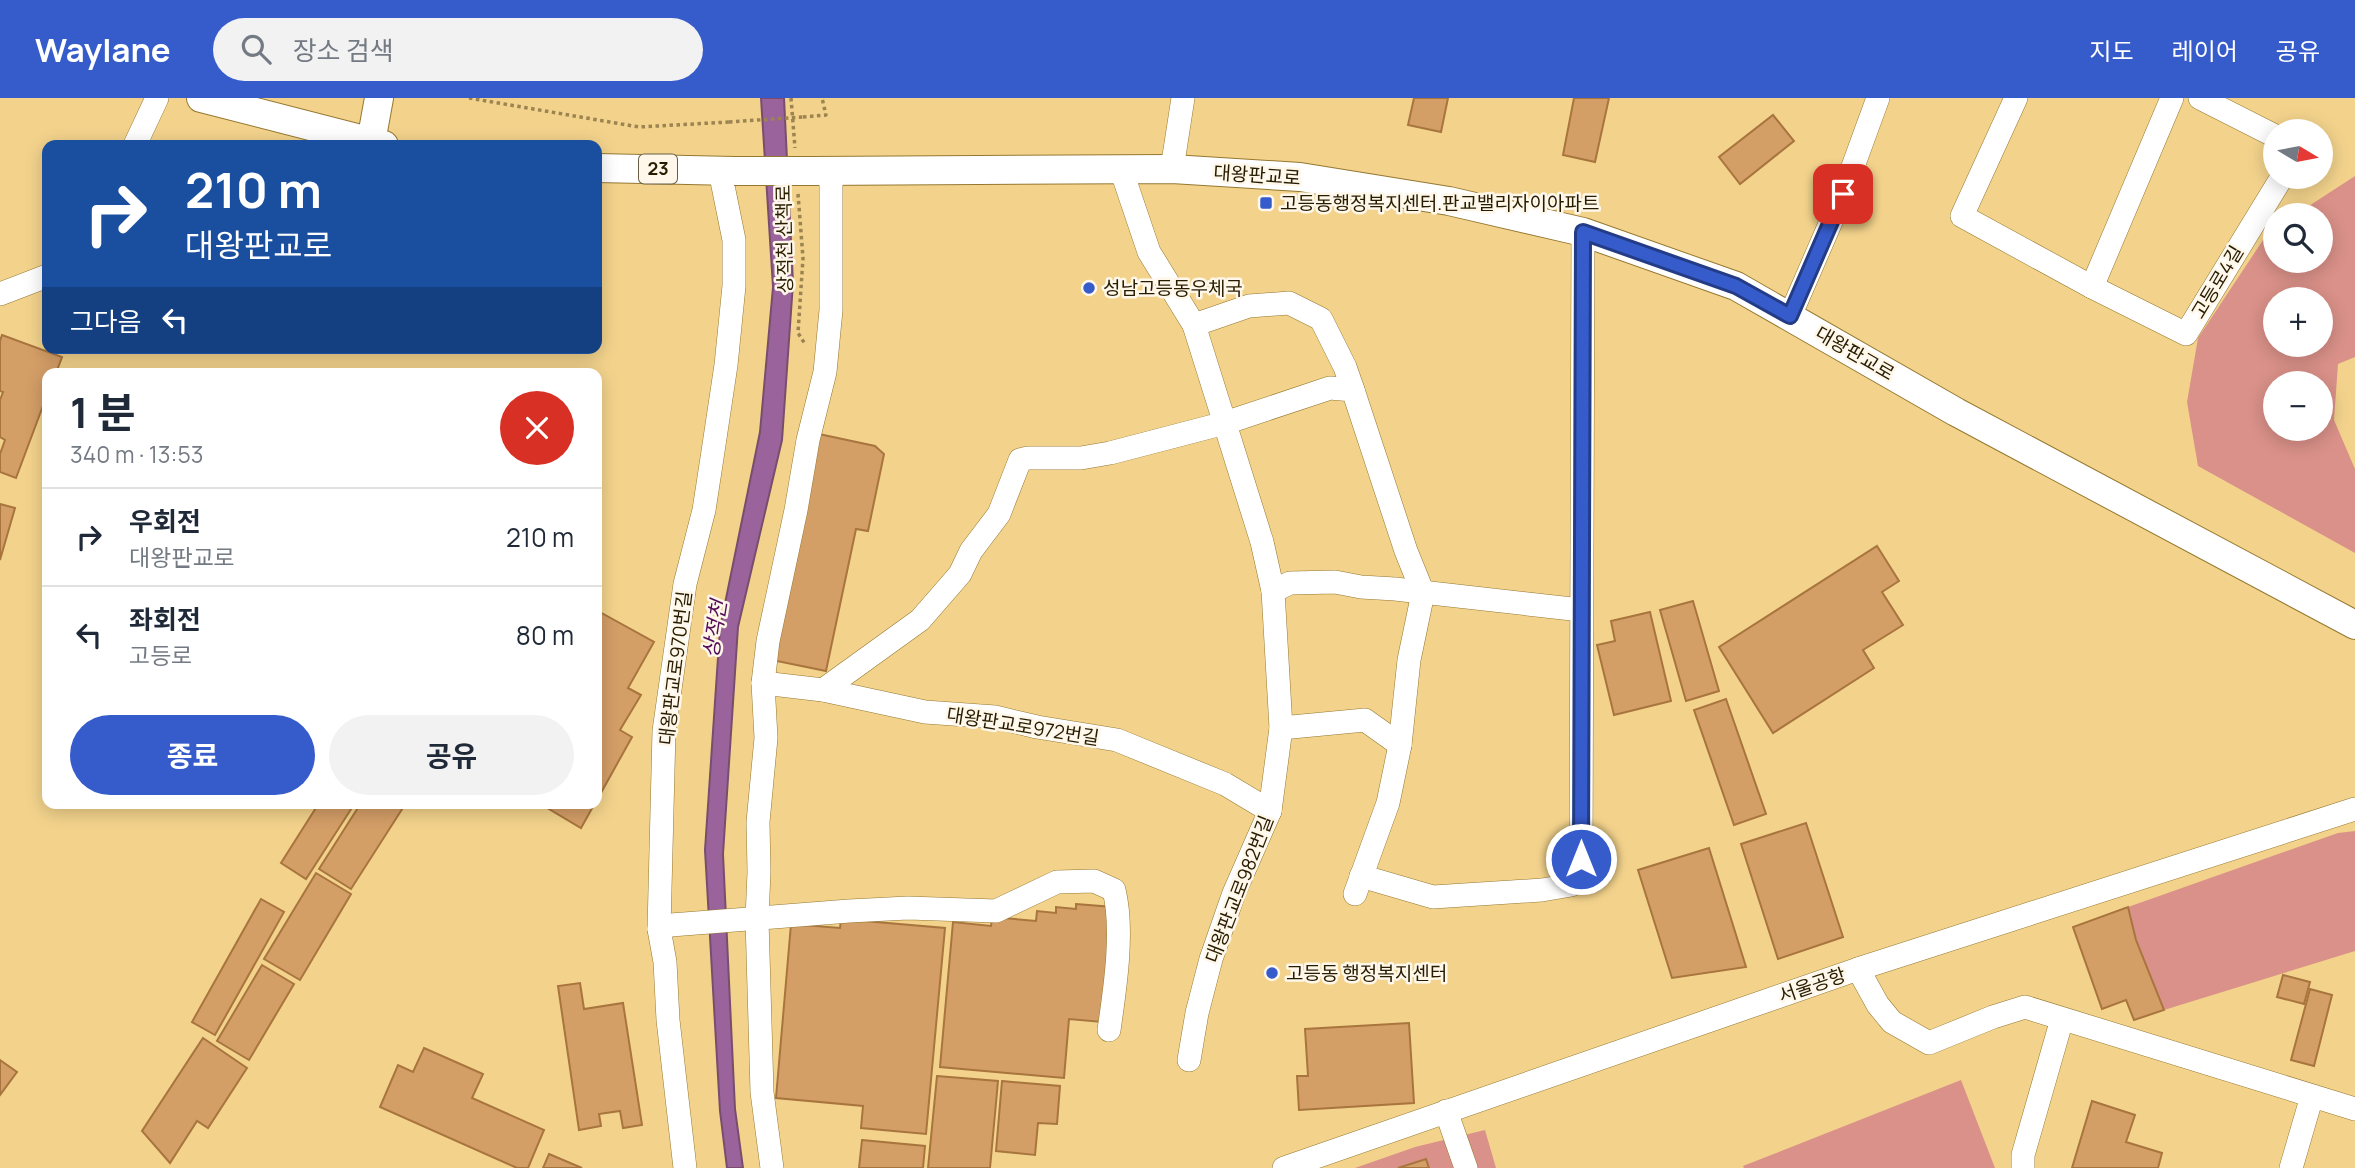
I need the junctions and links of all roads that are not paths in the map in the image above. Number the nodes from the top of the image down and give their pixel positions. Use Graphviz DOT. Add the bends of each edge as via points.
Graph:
graph roads {
  1 [pos="157,98"];
  2 [pos="201,98"];
  3 [pos="379,98"];
  4 [pos="1184,98"];
  5 [pos="1878,98"];
  6 [pos="2016,98"];
  7 [pos="2172,98"];
  8 [pos="2200,98"];
  9 [pos="2263,130"];
  10 [pos="137,140"];
  11 [pos="362,140"];
  12 [pos="377,140"];
  13 [pos="602,168"];
  14 [pos="1121,169"];
  15 [pos="1172,169"];
  16 [pos="727,171"];
  17 [pos="809,171"];
  18 [pos="2275,189"];
  19 [pos="1583,232"];
  20 [pos="42,278"];
  21 [pos="2092,287"];
  22 [pos="0,294"];
  23 [pos="1790,316"];
  24 [pos="1194,325"];
  25 [pos="1353,390"];
  26 [pos="1224,424"];
  27 [pos="1273,591"];
  28 [pos="1423,593"];
  29 [pos="1581,610"];
  30 [pos="2355,625"];
  31 [pos="763,683"];
  32 [pos="823,690"];
  33 [pos="1281,728"];
  34 [pos="1400,745"];
  35 [pos="2355,810"];
  36 [pos="1270,811"];
  37 [pos="752,919"];
  38 [pos="665,927"];
  39 [pos="1858,970"];
  40 [pos="2062,1019"];
  41 [pos="1109,1030"];
  42 [pos="1189,1060"];
  43 [pos="2312,1096"];
  44 [pos="2355,1109"];
  45 [pos="1446,1111"];
  46 [pos="685,1168"];
  47 [pos="772,1168"];
  48 [pos="1284,1168"];
  49 [pos="1466,1168"];
  50 [pos="2023,1168"];
  51 [pos="2291,1168"];
  1 -- 10 [label="street"];
  2 -- 11 [label="main road"];
  3 -- 12 [label="main road"];
  4 -- 15 [label="street"];
  5 -- 23 [label="street"];
  6 -- 21 [label="street, 고등로4길" via="1962,216"];
  7 -- 21 [label="street"];
  8 -- 9 [label="street"];
  13 -- 16 [label="main road, 23"];
  14 -- 15 [label="main road, 대왕판교로 / 23"];
  14 -- 17 [label="main road, 대왕판교로 / 23"];
  14 -- 24 [label="street, 대왕판교로982번길" via="1149,252"];
  15 -- 19 [label="main road, 대왕판교로 / 23" via="1300,177 1449,201"];
  16 -- 17 [label="main road, 23, bridge"];
  16 -- 38 [label="street, 대왕판교로970번길" via="734,286 726,365 704,510 685,584 664,731"];
  17 -- 31 [label="street" via="831,310 825,372"];
  18 -- 21 [label="street, 고등로4길" via="2186,334"];
  19 -- 23 [label="main road, 대왕판교로 / 23" via="1736,286"];
  19 -- 29 [label="street"];
  20 -- 22 [label="street"];
  23 -- 30 [label="main road, 대왕판교로 / 23" via="1956,412"];
  24 -- 25 [label="street" via="1249,306 1289,303 1321,319"];
  24 -- 26 [label="street, 대왕판교로982번길"];
  25 -- 26 [label="street" via="1330,388"];
  25 -- 28 [label="street"];
  26 -- 27 [label="street, 대왕판교로982번길"];
  26 -- 32 [label="street" via="1100,455 1020,460 999,514 960,573 920,620"];
  27 -- 28 [label="street" via="1290,583 1335,582"];
  27 -- 33 [label="street, 대왕판교로982번길"];
  28 -- 29 [label="street"];
  28 -- 34 [label="street" via="1409,660"];
  29 -- 34 [label="street" via="1581,859 1571,885 1433,897 1358,885 1388,803"];
  31 -- 32 [label="street, 대왕판교로972번길"];
  31 -- 37 [label="street" via="766,738 758,822 760,872"];
  32 -- 36 [label="street, 대왕판교로972번길" via="925,712 995,717 1117,740 1225,783"];
  33 -- 34 [label="street" via="1365,720"];
  33 -- 36 [label="street, 대왕판교로982번길"];
  35 -- 39 [label="street"];
  36 -- 42 [label="street, 대왕판교로982번길" via="1211,959"];
  37 -- 38 [label="street"];
  37 -- 41 [label="street" via="908,908 996,911 1057,882 1094,881 1114,890 1119,911"];
  37 -- 47 [label="street" via="762,1092"];
  38 -- 46 [label="street, 대왕판교로970번길" via="668,1020"];
  39 -- 40 [label="street, 서울공항" via="1892,1022 1929,1043 2025,1007"];
  39 -- 45 [label="street, 서울공항"];
  40 -- 43 [label="street, 서울공항"];
  40 -- 50 [label="street"];
  43 -- 44 [label="street, 서울공항"];
  43 -- 51 [label="street"];
  45 -- 48 [label="street, 서울공항"];
  45 -- 49 [label="street"];
}
